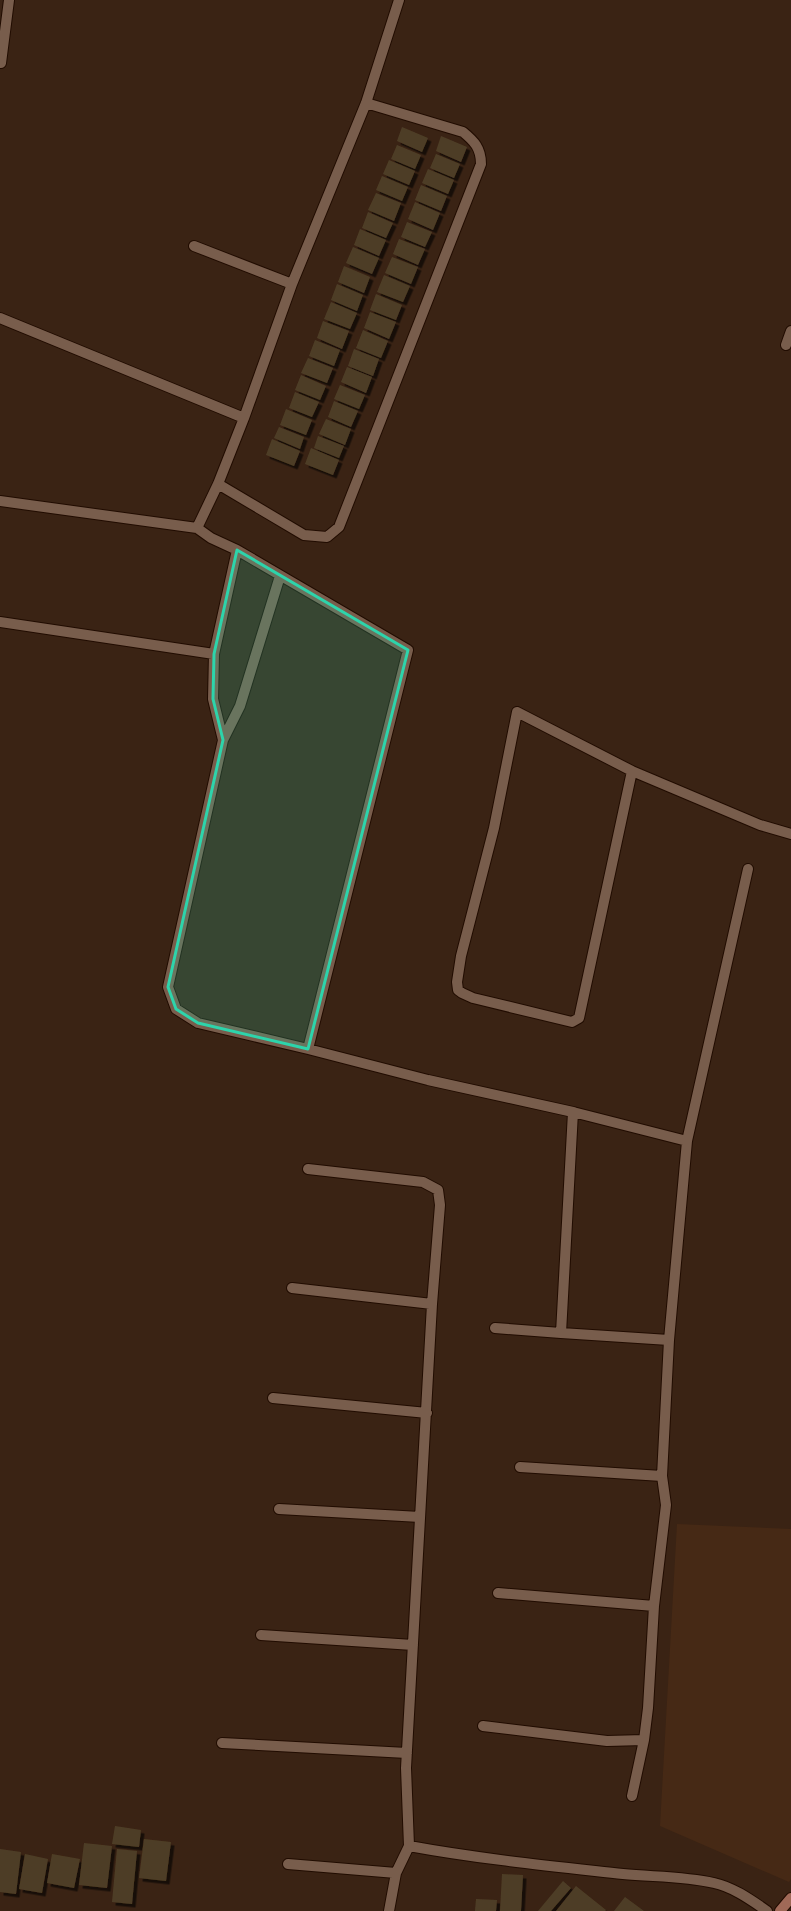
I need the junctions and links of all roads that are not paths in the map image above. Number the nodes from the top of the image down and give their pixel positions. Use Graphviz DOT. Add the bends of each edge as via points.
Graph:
graph roads {
  1 [pos="9,0"];
  2 [pos="399,0"];
  3 [pos="1,64"];
  4 [pos="366,103"];
  5 [pos="194,246"];
  6 [pos="292,284"];
  7 [pos="0,318"];
  8 [pos="791,331"];
  9 [pos="786,345"];
  10 [pos="244,418"];
  11 [pos="218,484"];
  12 [pos="0,501"];
  13 [pos="197,528"];
  14 [pos="237,550"];
  15 [pos="280,576"];
  16 [pos="0,622"];
  17 [pos="214,654"];
  18 [pos="223,740"];
  19 [pos="632,771"];
  20 [pos="791,834"];
  21 [pos="748,869"];
  22 [pos="308,1048"];
  23 [pos="573,1112"];
  24 [pos="687,1141"];
  25 [pos="308,1169"];
  26 [pos="292,1288"];
  27 [pos="432,1304"];
  28 [pos="495,1328"];
  29 [pos="561,1333"];
  30 [pos="669,1340"];
  31 [pos="273,1398"];
  32 [pos="427,1413"];
  33 [pos="520,1468"];
  34 [pos="662,1476"];
  35 [pos="280,1509"];
  36 [pos="420,1517"];
  37 [pos="498,1593"];
  38 [pos="654,1606"];
  39 [pos="261,1635"];
  40 [pos="413,1645"];
  41 [pos="484,1726"];
  42 [pos="644,1740"];
  43 [pos="222,1743"];
  44 [pos="407,1753"];
  45 [pos="632,1796"];
  46 [pos="409,1846"];
  47 [pos="288,1864"];
  48 [pos="396,1873"];
  49 [pos="791,1898"];
  50 [pos="389,1911"];
  51 [pos="767,1911"];
  52 [pos="780,1911"];
  1 -- 3 [label="street"];
  2 -- 4 [label="street"];
  4 -- 6 [label="street"];
  4 -- 11 [label="street" via="463,132 475,142 481,153 481,164 339,527 327,536 304,535"];
  5 -- 6 [label="street"];
  6 -- 10 [label="street"];
  7 -- 10 [label="street"];
  8 -- 9 [label="street"];
  10 -- 11 [label="street"];
  11 -- 13 [label="street"];
  12 -- 13 [label="street"];
  13 -- 14 [label="street"];
  14 -- 15 [label="street"];
  14 -- 17 [label="street"];
  15 -- 18 [label="street" via="240,706"];
  15 -- 22 [label="street" via="408,650"];
  16 -- 17 [label="street"];
  17 -- 18 [label="street" via="213,699"];
  18 -- 22 [label="street" via="168,988 176,1009 198,1023"];
  19 -- 19 [label="street" via="579,1018 572,1022 473,998 458,990 456,982 461,956 494,828 517,712"];
  19 -- 20 [label="street" via="760,825"];
  21 -- 24 [label="street"];
  22 -- 23 [label="street" via="428,1080"];
  23 -- 24 [label="street"];
  23 -- 29 [label="street"];
  24 -- 30 [label="street"];
  25 -- 27 [label="street" via="423,1182 438,1190 440,1205"];
  26 -- 27 [label="street"];
  27 -- 32 [label="street"];
  28 -- 29 [label="street"];
  29 -- 30 [label="street"];
  30 -- 34 [label="street"];
  31 -- 32 [label="street"];
  32 -- 36 [label="street"];
  33 -- 34 [label="street"];
  34 -- 38 [label="street" via="666,1505"];
  35 -- 36 [label="street"];
  36 -- 40 [label="street"];
  37 -- 38 [label="street"];
  38 -- 42 [label="street"];
  39 -- 40 [label="street"];
  40 -- 44 [label="street"];
  41 -- 42 [label="street" via="607,1741"];
  42 -- 45 [label="street"];
  43 -- 44 [label="street"];
  44 -- 46 [label="street"];
  46 -- 48 [label="street"];
  46 -- 51 [label="street" via="459,1855 715,1883 736,1892"];
  47 -- 48 [label="street"];
  48 -- 50 [label="street"];
  49 -- 52 [label="street"];
}
